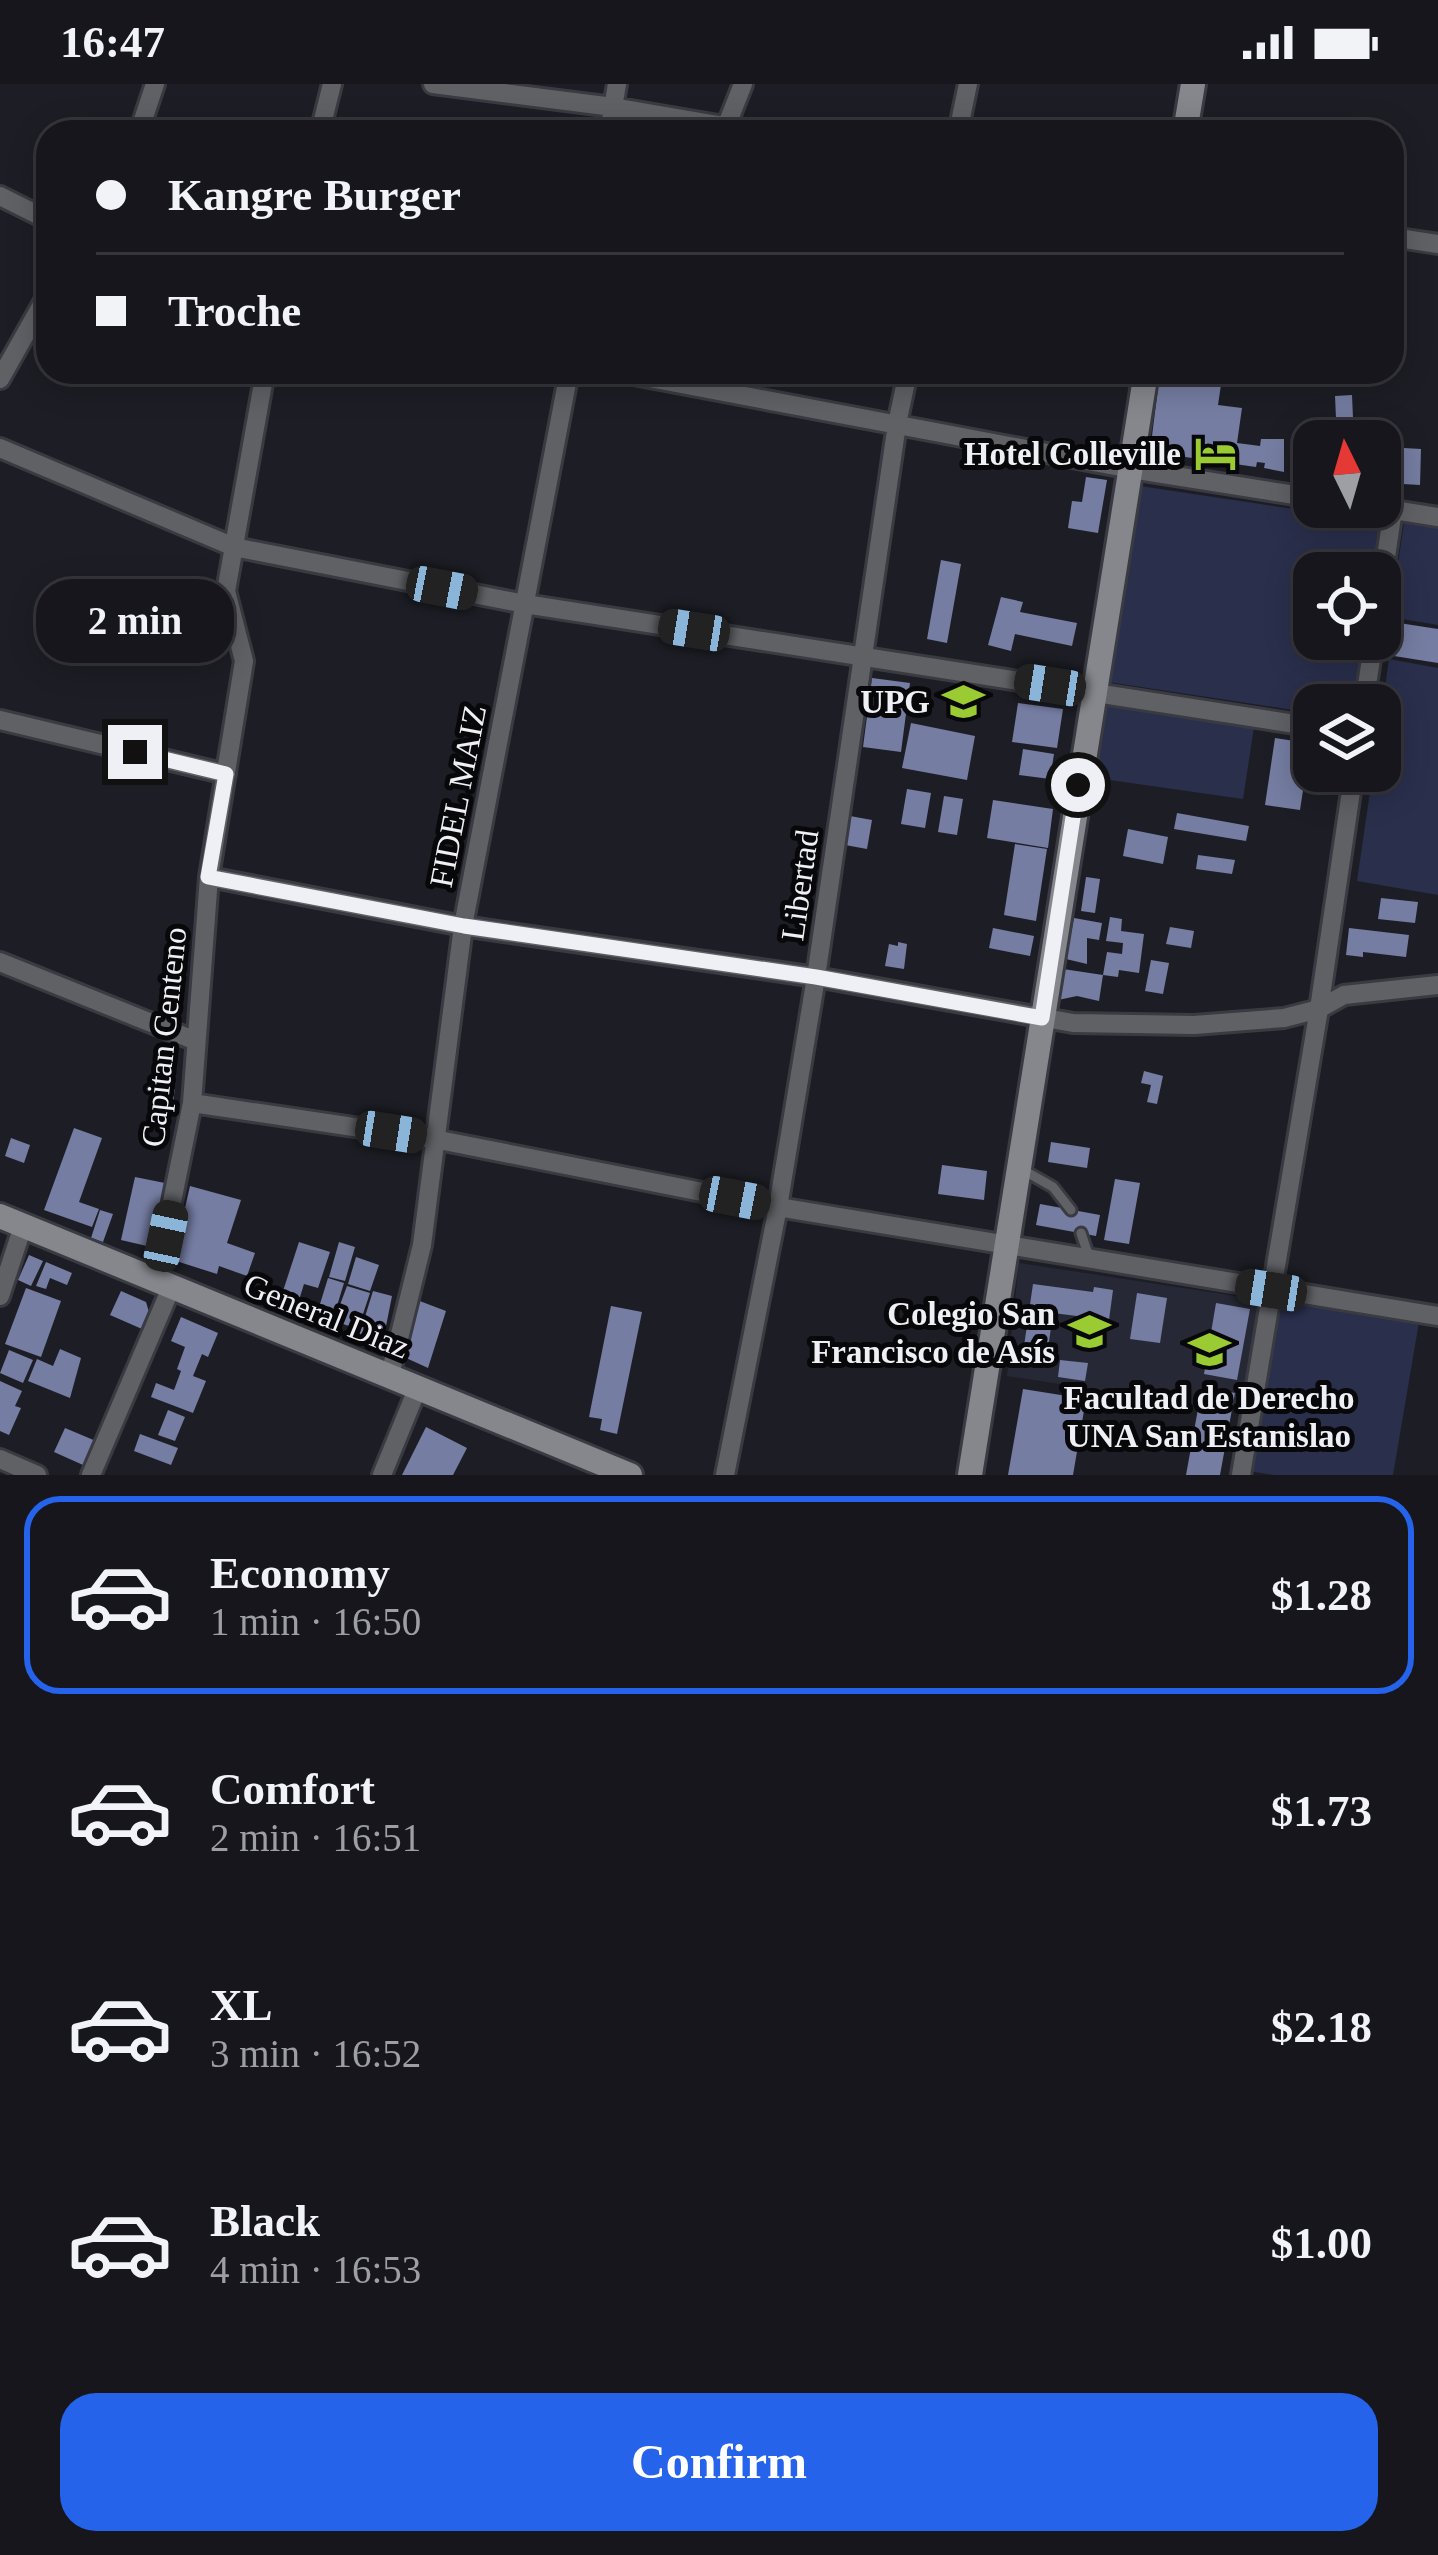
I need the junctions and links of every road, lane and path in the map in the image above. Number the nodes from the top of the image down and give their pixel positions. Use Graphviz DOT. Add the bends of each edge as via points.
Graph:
graph roads {
  1 [pos="155,84"];
  2 [pos="332,84"];
  3 [pos="434,84"];
  4 [pos="617,84"];
  5 [pos="743,84"];
  6 [pos="968,84"];
  7 [pos="1192,84"];
  8 [pos="613,106"];
  9 [pos="144,120"];
  10 [pos="323,120"];
  11 [pos="611,120"];
  12 [pos="681,120"];
  13 [pos="729,120"];
  14 [pos="960,120"];
  15 [pos="1187,120"];
  16 [pos="0,196"];
  17 [pos="36,214"];
  18 [pos="1404,239"];
  19 [pos="1438,244"];
  20 [pos="36,316"];
  21 [pos="0,380"];
  22 [pos="263,384"];
  23 [pos="567,384"];
  24 [pos="709,384"];
  25 [pos="905,384"];
  26 [pos="1144,384"];
  27 [pos="897,424"];
  28 [pos="0,448"];
  29 [pos="1131,469"];
  30 [pos="1293,495"];
  31 [pos="1401,511"];
  32 [pos="1438,517"];
  33 [pos="234,547"];
  34 [pos="525,604"];
  35 [pos="864,657"];
  36 [pos="1093,692"];
  37 [pos="0,720"];
  38 [pos="1293,724"];
  39 [pos="226,774"];
  40 [pos="1351,792"];
  41 [pos="208,877"];
  42 [pos="464,926"];
  43 [pos="0,962"];
  44 [pos="816,977"];
  45 [pos="1438,985"];
  46 [pos="1319,1009"];
  47 [pos="1042,1018"];
  48 [pos="196,1041"];
  49 [pos="191,1103"];
  50 [pos="434,1139"];
  51 [pos="1018,1168"];
  52 [pos="778,1207"];
  53 [pos="1071,1210"];
  54 [pos="11,1221"];
  55 [pos="1082,1233"];
  56 [pos="1006,1245"];
  57 [pos="1090,1259"];
  58 [pos="164,1285"];
  59 [pos="1271,1290"];
  60 [pos="0,1296"];
  61 [pos="1437,1312"];
  62 [pos="390,1375"];
  63 [pos="418,1388"];
  64 [pos="0,1459"];
  65 [pos="37,1475"];
  66 [pos="91,1475"];
  67 [pos="382,1475"];
  68 [pos="630,1475"];
  69 [pos="725,1475"];
  70 [pos="970,1475"];
  71 [pos="1241,1475"];
  1 -- 9 [label="street"];
  2 -- 10 [label="street"];
  3 -- 8 [label="street"];
  4 -- 8 [label="street"];
  5 -- 13 [label="street"];
  6 -- 14 [label="street"];
  7 -- 15 [label="main road"];
  8 -- 11 [label="street"];
  8 -- 12 [label="street"];
  16 -- 17 [label="street"];
  18 -- 19 [label="street"];
  20 -- 21 [label="street"];
  22 -- 33 [label="street, Capitan Centeno"];
  23 -- 34 [label="street, FIDEL MAIZ"];
  24 -- 27 [label="street"];
  25 -- 27 [label="street, Libertad"];
  26 -- 29 [label="main road"];
  27 -- 29 [label="street"];
  27 -- 35 [label="street, Libertad"];
  28 -- 33 [label="street"];
  29 -- 30 [label="street"];
  29 -- 36 [label="main road"];
  31 -- 32 [label="street"];
  33 -- 34 [label="street"];
  33 -- 39 [label="street, Capitan Centeno" via="226,591 244,661"];
  34 -- 35 [label="street"];
  34 -- 42 [label="street, FIDEL MAIZ"];
  35 -- 36 [label="street"];
  35 -- 44 [label="street, Libertad"];
  36 -- 38 [label="street"];
  36 -- 47 [label="main road"];
  37 -- 39 [label="street"];
  39 -- 41 [label="street, Capitan Centeno"];
  40 -- 46 [label="street"];
  41 -- 42 [label="street"];
  41 -- 48 [label="street, Capitan Centeno"];
  42 -- 44 [label="street"];
  42 -- 50 [label="street, FIDEL MAIZ"];
  43 -- 48 [label="street"];
  44 -- 47 [label="street"];
  44 -- 52 [label="street, Libertad"];
  45 -- 46 [label="street" via="1344,994"];
  46 -- 47 [label="street" via="1194,1025"];
  46 -- 59 [label="street"];
  47 -- 51 [label="main road"];
  48 -- 49 [label="street, Capitan Centeno"];
  49 -- 50 [label="street"];
  49 -- 58 [label="street, Capitan Centeno"];
  50 -- 52 [label="street"];
  50 -- 62 [label="street, FIDEL MAIZ" via="422,1245"];
  51 -- 53 [label="lane" via="1053,1187"];
  51 -- 56 [label="main road"];
  52 -- 56 [label="street"];
  52 -- 69 [label="street, Libertad"];
  54 -- 58 [label="main road, General Diaz"];
  54 -- 60 [label="street"];
  55 -- 57 [label="lane"];
  56 -- 57 [label="street"];
  56 -- 70 [label="main road"];
  57 -- 59 [label="street"];
  58 -- 62 [label="main road, General Diaz"];
  58 -- 66 [label="street, Capitan Centeno"];
  59 -- 61 [label="street"];
  59 -- 71 [label="street"];
  62 -- 63 [label="main road, General Diaz"];
  63 -- 67 [label="street"];
  63 -- 68 [label="main road, General Diaz"];
  64 -- 65 [label="street"];
}
